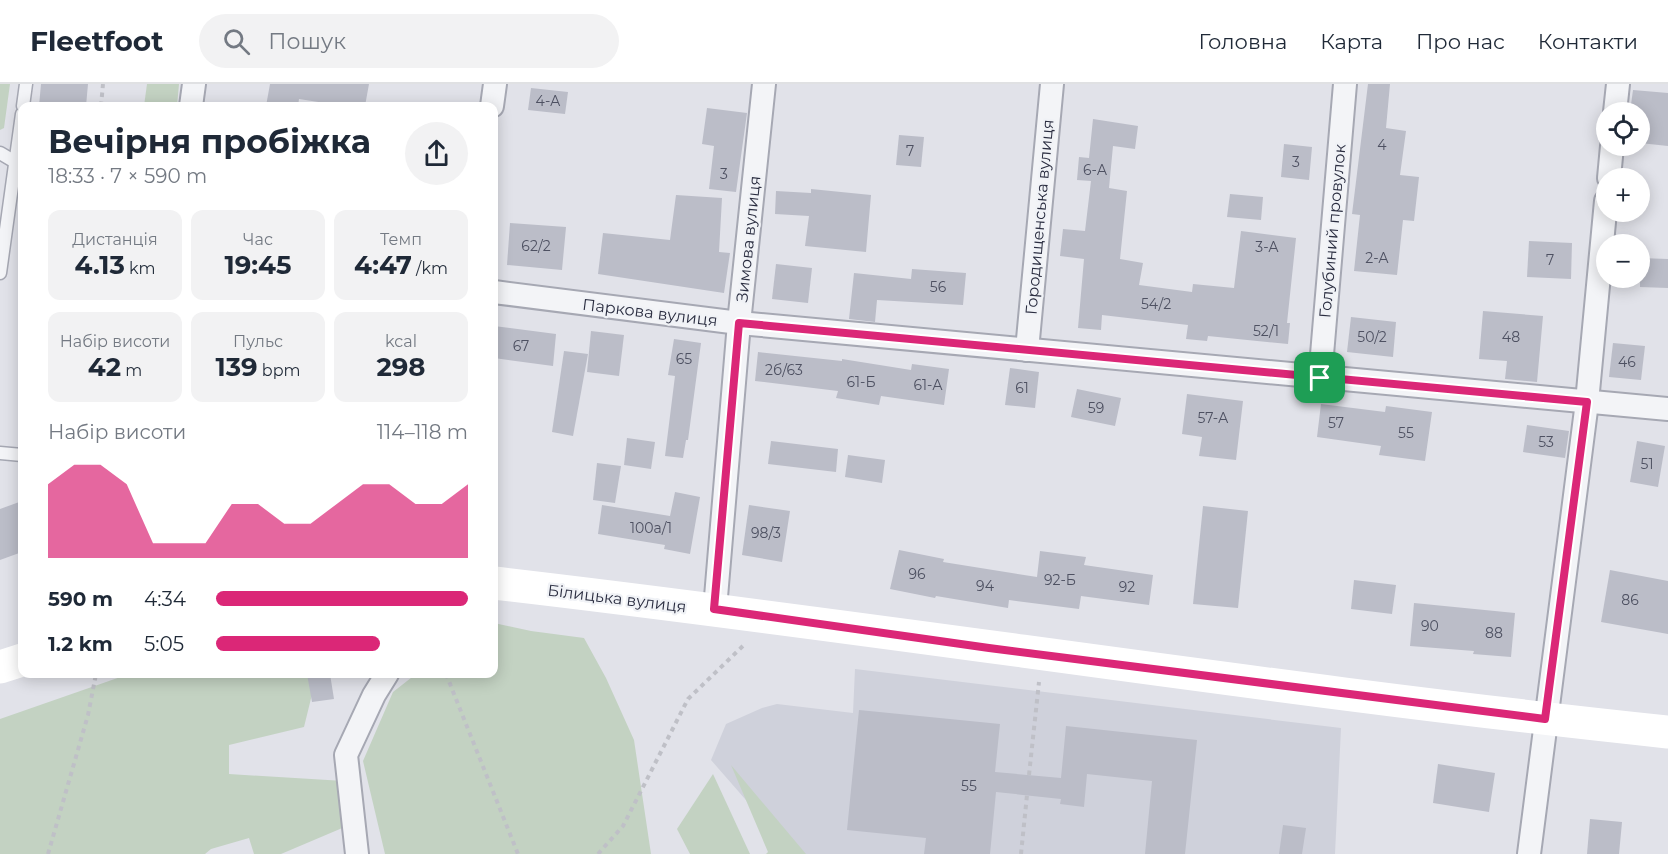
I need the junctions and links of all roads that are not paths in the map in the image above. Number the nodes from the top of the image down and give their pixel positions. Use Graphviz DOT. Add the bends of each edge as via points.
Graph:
graph roads {
  1 [pos="26,84"];
  2 [pos="194,84"];
  3 [pos="495,84"];
  4 [pos="764,84"];
  5 [pos="1052,84"];
  6 [pos="1345,84"];
  7 [pos="1618,84"];
  8 [pos="24,102"];
  9 [pos="192,102"];
  10 [pos="493,102"];
  11 [pos="1616,102"];
  12 [pos="0,153"];
  13 [pos="18,164"];
  14 [pos="18,176"];
  15 [pos="1604,222"];
  16 [pos="0,273"];
  17 [pos="498,293"];
  18 [pos="739,323"];
  19 [pos="1027,350"];
  20 [pos="1320,378"];
  21 [pos="1587,402"];
  22 [pos="1668,409"];
  23 [pos="0,453"];
  24 [pos="18,455"];
  25 [pos="498,584"];
  26 [pos="714,609"];
  27 [pos="18,661"];
  28 [pos="0,667"];
  29 [pos="385,678"];
  30 [pos="1545,719"];
  31 [pos="1668,732"];
  32 [pos="357,854"];
  33 [pos="1529,854"];
  1 -- 8 [label="lane"];
  2 -- 9 [label="street"];
  3 -- 10 [label="street"];
  4 -- 18 [label="street, Зимова вулиця"];
  5 -- 19 [label="street, Городищенська вулиця"];
  6 -- 20 [label="street, Голубиний провулок"];
  7 -- 11 [label="street"];
  12 -- 13 [label="lane"];
  14 -- 16 [label="lane"];
  15 -- 21 [label="street"];
  17 -- 18 [label="street, Паркова вулиця"];
  18 -- 19 [label="street, Паркова вулиця"];
  18 -- 26 [label="street, Зимова вулиця"];
  19 -- 20 [label="street, Паркова вулиця"];
  20 -- 21 [label="street, Паркова вулиця"];
  21 -- 22 [label="street, Паркова вулиця"];
  21 -- 30 [label="street"];
  23 -- 24 [label="lane"];
  25 -- 26 [label="main road, Білицька вулиця"];
  26 -- 30 [label="main road, Білицька вулиця"];
  27 -- 28 [label="main road"];
  29 -- 32 [label="street" via="346,755"];
  30 -- 31 [label="main road, Білицька вулиця"];
  30 -- 33 [label="street"];
}
